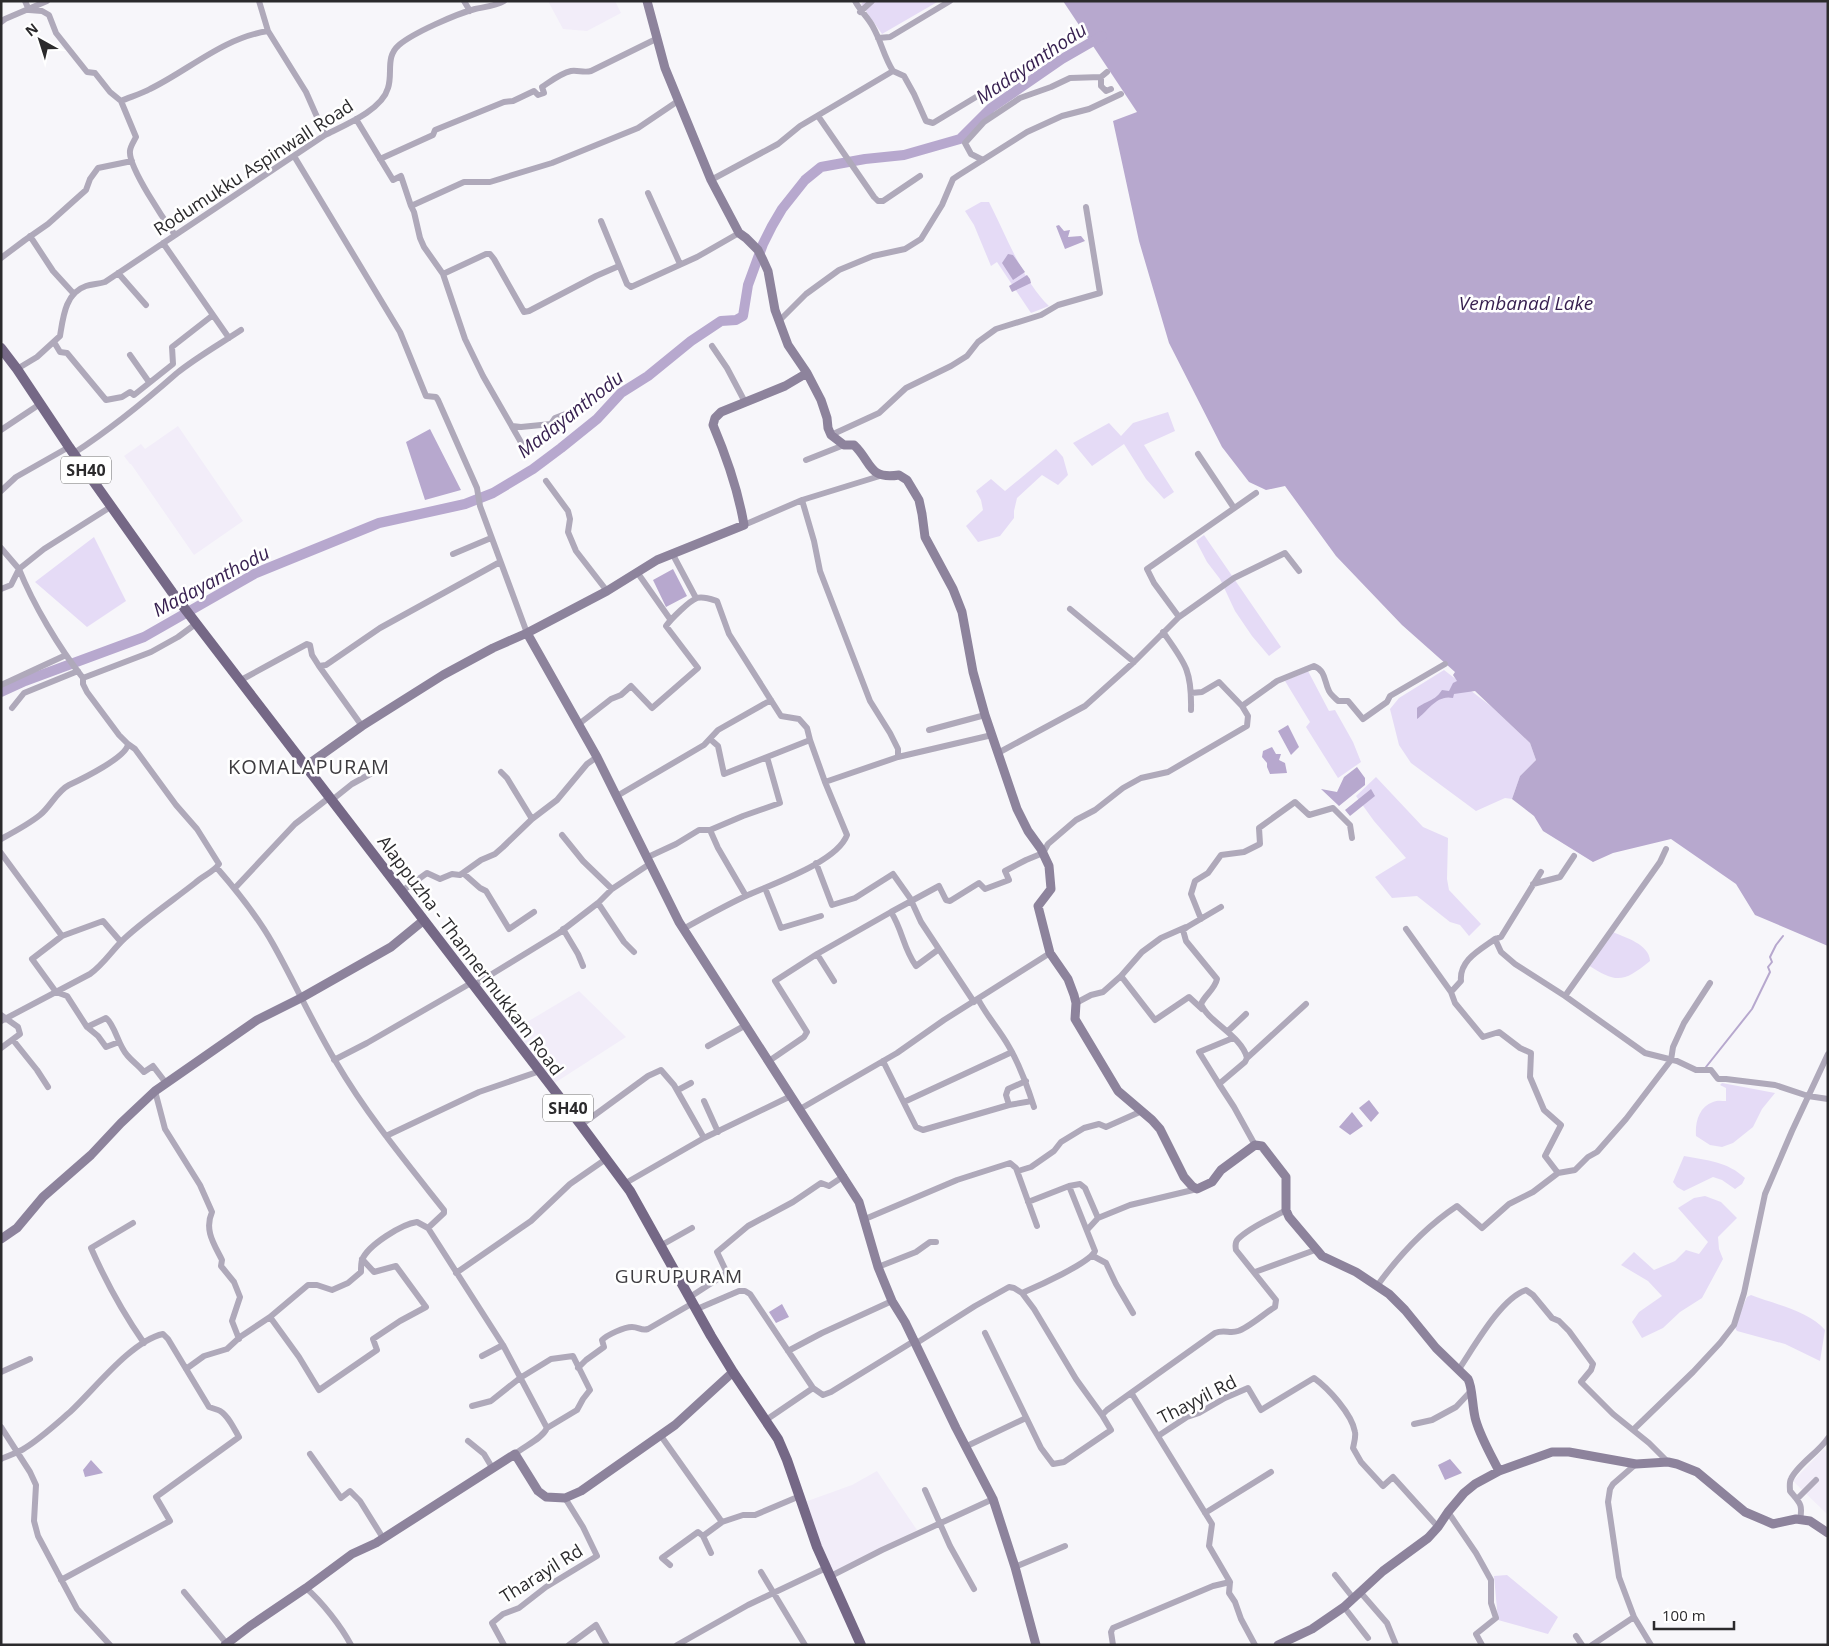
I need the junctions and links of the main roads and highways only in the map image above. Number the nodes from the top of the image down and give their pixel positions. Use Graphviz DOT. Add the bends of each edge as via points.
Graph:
graph roads {
  1 [pos="647,1"];
  2 [pos="1,348"];
  3 [pos="807,373"];
  4 [pos="527,633"];
  5 [pos="306,766"];
  6 [pos="424,920"];
  7 [pos="1,1239"];
  8 [pos="733,1372"];
  9 [pos="1499,1471"];
  10 [pos="1828,1533"];
  11 [pos="1290,1642"];
  12 [pos="226,1644"];
  13 [pos="861,1645"];
  14 [pos="1036,1645"];
  15 [pos="1278,1645"];
  1 -- 3 [label="main road" via="656,39 678,101 739,234 758,250 763,260 788,345"];
  2 -- 5 [label="main road, Alappuzha - Thannermukkam Road / SH40" via="172,592"];
  3 -- 4 [label="main road" via="785,386 721,412 715,418 713,425 730,465 744,525 657,560 607,591"];
  3 -- 9 [label="main road" via="836,442 854,445 872,470 883,476 899,475 907,480 918,500 925,537 962,612 984,715 1017,809 1049,866 1051,889 1038,906 1050,953 1068,979 1076,1003 1075,1019 1118,1091 1160,1129 1184,1177 1197,1189 1212,1182 1222,1170 1255,1145 1262,1146 1286,1177 1289,1217 1316,1250 1378,1286 1399,1304 1471,1385 1476,1423"];
  4 -- 5 [label="main road" via="443,675"];
  4 -- 14 [label="main road" via="598,757 683,929 859,1202 878,1267 892,1301 993,1499"];
  5 -- 6 [label="main road, Alappuzha - Thannermukkam Road / SH40"];
  6 -- 7 [label="main road" via="392,947 257,1020 155,1091 43,1197 17,1228"];
  6 -- 8 [label="main road, Alappuzha - Thannermukkam Road / SH40" via="630,1191"];
  8 -- 12 [label="main road" via="675,1425 581,1490 565,1498 546,1497 540,1493 515,1454 383,1538 352,1554"];
  8 -- 13 [label="main road, Alappuzha - Thannermukkam Road / SH40" via="766,1420 788,1460 817,1548"];
  9 -- 10 [label="main road" via="1561,1451 1636,1464 1668,1462 1697,1472 1745,1512 1773,1524 1810,1521"];
  9 -- 11 [label="main road" via="1464,1493 1428,1538 1383,1571 1344,1607"];
  11 -- 15 [label="main road"];
}
